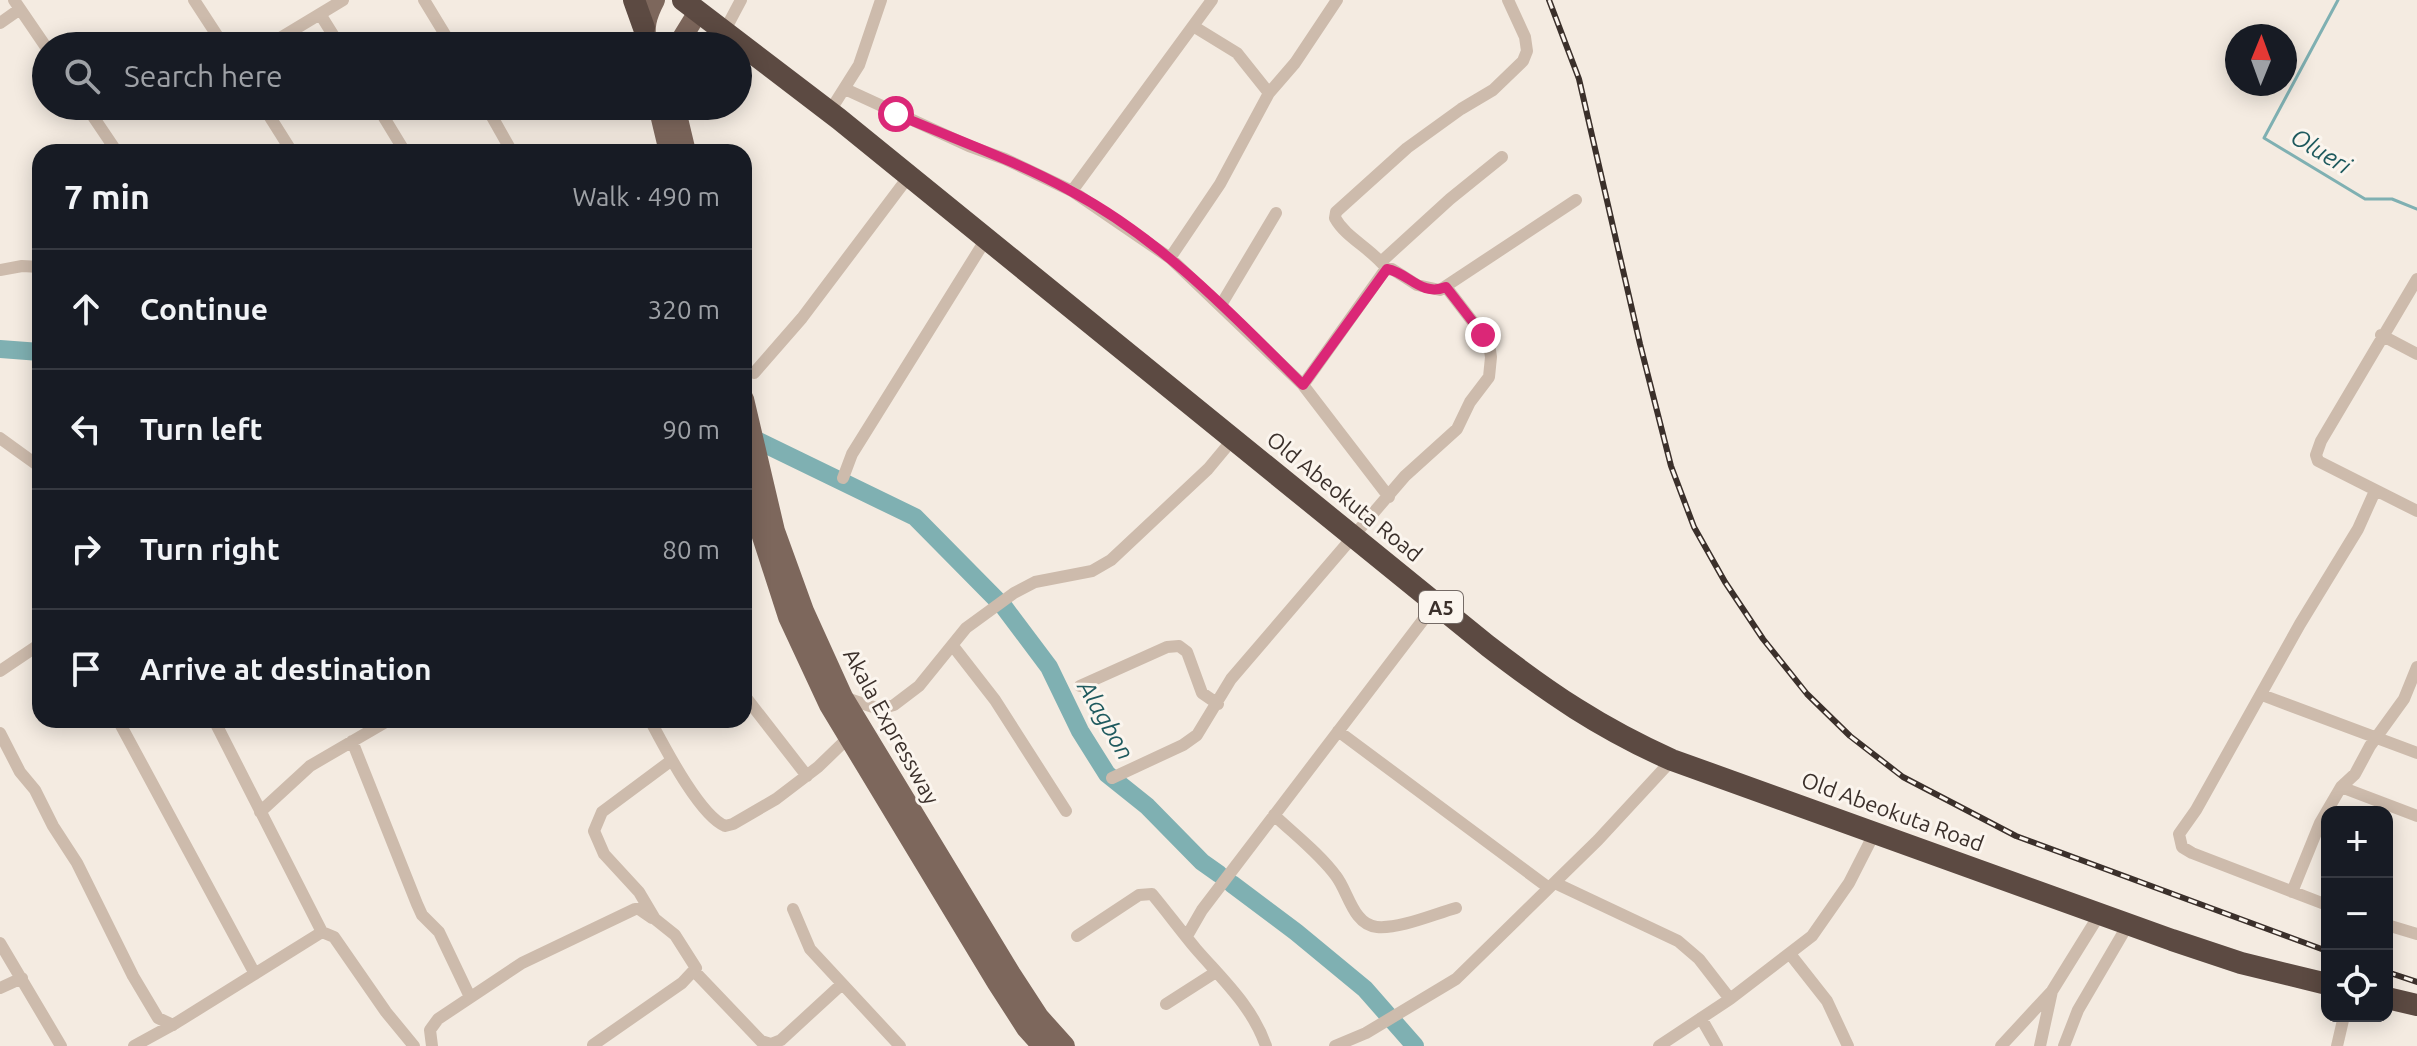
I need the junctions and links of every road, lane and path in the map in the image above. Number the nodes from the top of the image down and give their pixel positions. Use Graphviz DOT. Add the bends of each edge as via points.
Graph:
graph roads {
  1 [pos="194,0"];
  2 [pos="343,0"];
  3 [pos="424,0"];
  4 [pos="634,0"];
  5 [pos="655,0"];
  6 [pos="741,0"];
  7 [pos="881,0"];
  8 [pos="1212,0"];
  9 [pos="1337,0"];
  10 [pos="1508,0"];
  11 [pos="17,5"];
  12 [pos="691,6"];
  13 [pos="320,14"];
  14 [pos="0,23"];
  15 [pos="1193,26"];
  16 [pos="36,32"];
  17 [pos="215,32"];
  18 [pos="290,32"];
  19 [pos="331,32"];
  20 [pos="443,32"];
  21 [pos="644,32"];
  22 [pos="646,32"];
  23 [pos="682,32"];
  24 [pos="724,32"];
  25 [pos="752,53"];
  26 [pos="845,89"];
  27 [pos="1269,93"];
  28 [pos="830,111"];
  29 [pos="95,120"];
  30 [pos="272,120"];
  31 [pos="386,120"];
  32 [pos="494,120"];
  33 [pos="661,120"];
  34 [pos="678,120"];
  35 [pos="112,144"];
  36 [pos="287,144"];
  37 [pos="400,144"];
  38 [pos="507,144"];
  39 [pos="667,144"];
  40 [pos="684,144"];
  41 [pos="1502,157"];
  42 [pos="909,176"];
  43 [pos="1072,191"];
  44 [pos="1576,200"];
  45 [pos="1276,213"];
  46 [pos="986,239"];
  47 [pos="1170,258"];
  48 [pos="1384,265"];
  49 [pos="32,267"];
  50 [pos="0,270"];
  51 [pos="2417,279"];
  52 [pos="1446,287"];
  53 [pos="1221,305"];
  54 [pos="2381,335"];
  55 [pos="2417,354"];
  56 [pos="754,373"];
  57 [pos="1303,385"];
  58 [pos="752,436"];
  59 [pos="0,438"];
  60 [pos="1233,439"];
  61 [pos="32,461"];
  62 [pos="843,478"];
  63 [pos="2375,491"];
  64 [pos="1389,497"];
  65 [pos="2417,511"];
  66 [pos="752,514"];
  67 [pos="1355,537"];
  68 [pos="1436,603"];
  69 [pos="953,646"];
  70 [pos="32,649"];
  71 [pos="2417,667"];
  72 [pos="0,671"];
  73 [pos="1080,686"];
  74 [pos="2262,695"];
  75 [pos="836,701"];
  76 [pos="1218,704"];
  77 [pos="752,705"];
  78 [pos="122,728"];
  79 [pos="218,728"];
  80 [pos="375,728"];
  81 [pos="654,728"];
  82 [pos="1338,731"];
  83 [pos="0,733"];
  84 [pos="848,738"];
  85 [pos="2377,738"];
  86 [pos="352,741"];
  87 [pos="2417,753"];
  88 [pos="672,760"];
  89 [pos="1672,760"];
  90 [pos="807,776"];
  91 [pos="1112,778"];
  92 [pos="2341,787"];
  93 [pos="1066,811"];
  94 [pos="260,812"];
  95 [pos="1274,815"];
  96 [pos="2417,816"];
  97 [pos="1875,832"];
  98 [pos="1552,886"];
  99 [pos="2292,892"];
  100 [pos="2321,903"];
  101 [pos="1456,908"];
  102 [pos="793,909"];
  103 [pos="2101,912"];
  104 [pos="655,919"];
  105 [pos="2129,923"];
  106 [pos="2393,927"];
  107 [pos="322,932"];
  108 [pos="2417,934"];
  109 [pos="1077,936"];
  110 [pos="1187,936"];
  111 [pos="0,943"];
  112 [pos="1790,954"];
  113 [pos="695,972"];
  114 [pos="1216,972"];
  115 [pos="255,974"];
  116 [pos="22,978"];
  117 [pos="2321,983"];
  118 [pos="842,984"];
  119 [pos="0,988"];
  120 [pos="2052,991"];
  121 [pos="470,997"];
  122 [pos="1730,999"];
  123 [pos="2393,999"];
  124 [pos="1166,1004"];
  125 [pos="2417,1005"];
  126 [pos="158,1018"];
  127 [pos="1701,1018"];
  128 [pos="2343,1022"];
  129 [pos="173,1025"];
  130 [pos="156,1034"];
  131 [pos="593,1045"];
  132 [pos="61,1046"];
  133 [pos="134,1046"];
  134 [pos="414,1046"];
  135 [pos="432,1046"];
  136 [pos="900,1046"];
  137 [pos="1042,1046"];
  138 [pos="1065,1046"];
  139 [pos="1266,1046"];
  140 [pos="1335,1046"];
  141 [pos="1659,1046"];
  142 [pos="1717,1046"];
  143 [pos="1848,1046"];
  144 [pos="2001,1046"];
  145 [pos="2040,1046"];
  146 [pos="2064,1046"];
  147 [pos="2337,1046"];
  1 -- 17 [label="street"];
  2 -- 13 [label="street"];
  3 -- 20 [label="street"];
  4 -- 21 [label="highway"];
  5 -- 22 [label="main road"];
  6 -- 24 [label="street"];
  7 -- 26 [label="street"];
  8 -- 15 [label="street"];
  9 -- 27 [label="street"];
  10 -- 48 [label="street" via="1525,37 1523,61 1493,90 1407,148 1336,212 1342,229"];
  11 -- 14 [label="street"];
  11 -- 16 [label="street"];
  12 -- 23 [label="main road"];
  12 -- 24 [label="highway, Old Abeokuta Road / A5"];
  13 -- 18 [label="street"];
  13 -- 19 [label="street"];
  15 -- 27 [label="street" via="1237,53"];
  15 -- 43 [label="street"];
  25 -- 28 [label="highway, Old Abeokuta Road / A5"];
  26 -- 28 [label="street"];
  26 -- 43 [label="street"];
  27 -- 47 [label="street" via="1220,184"];
  28 -- 42 [label="highway, Old Abeokuta Road / A5"];
  29 -- 35 [label="street"];
  30 -- 36 [label="street"];
  31 -- 37 [label="street"];
  32 -- 38 [label="street"];
  33 -- 39 [label="main road"];
  34 -- 40 [label="main road"];
  41 -- 48 [label="street"];
  42 -- 46 [label="highway, Old Abeokuta Road / A5"];
  42 -- 56 [label="street"];
  43 -- 47 [label="street"];
  44 -- 52 [label="street"];
  45 -- 53 [label="street"];
  46 -- 60 [label="highway, Old Abeokuta Road / A5"];
  46 -- 62 [label="street" via="852,454"];
  47 -- 53 [label="street"];
  48 -- 52 [label="street" via="1426,289"];
  48 -- 57 [label="street"];
  49 -- 50 [label="street"];
  51 -- 54 [label="street"];
  52 -- 64 [label="street" via="1489,344 1489,377 1450,438"];
  53 -- 57 [label="street"];
  54 -- 55 [label="street"];
  54 -- 63 [label="street" via="2316,455 2318,461"];
  57 -- 64 [label="street"];
  58 -- 75 [label="main road, Akala Expressway" via="775,531"];
  59 -- 61 [label="street"];
  60 -- 67 [label="highway, Old Abeokuta Road / A5"];
  60 -- 69 [label="street" via="1111,560 1092,571 1023,588 966,628"];
  63 -- 65 [label="street"];
  63 -- 74 [label="street"];
  64 -- 67 [label="street"];
  66 -- 75 [label="main road, Akala Expressway" via="788,617"];
  67 -- 68 [label="highway, Old Abeokuta Road / A5"];
  67 -- 76 [label="street" via="1231,679"];
  68 -- 82 [label="street"];
  68 -- 89 [label="highway, Old Abeokuta Road / A5" via="1571,708"];
  69 -- 75 [label="street" via="919,686 894,705 879,709"];
  69 -- 93 [label="street" via="995,700"];
  70 -- 72 [label="street"];
  71 -- 85 [label="street" via="2404,699"];
  73 -- 76 [label="street" via="1179,646 1187,652 1202,693"];
  74 -- 85 [label="street"];
  74 -- 99 [label="street" via="2179,834 2182,847 2192,853"];
  75 -- 84 [label="main road, Akala Expressway"];
  75 -- 138 [label="main road, Akala Expressway" via="1039,1017"];
  76 -- 91 [label="street" via="1192,740"];
  77 -- 90 [label="street"];
  78 -- 115 [label="street"];
  79 -- 94 [label="street"];
  80 -- 86 [label="street"];
  81 -- 88 [label="street"];
  82 -- 95 [label="street"];
  82 -- 98 [label="street"];
  83 -- 126 [label="street" via="77,863"];
  84 -- 90 [label="street"];
  84 -- 137 [label="main road, Akala Expressway" via="997,983"];
  85 -- 87 [label="street"];
  85 -- 92 [label="street"];
  86 -- 94 [label="street" via="310,766"];
  86 -- 121 [label="street" via="422,915 439,932"];
  88 -- 90 [label="street" via="704,807 725,826"];
  88 -- 104 [label="street" via="602,812 594,831 604,854 639,892"];
  89 -- 97 [label="highway, Old Abeokuta Road / A5"];
  89 -- 98 [label="street"];
  92 -- 96 [label="street"];
  92 -- 99 [label="street"];
  94 -- 107 [label="street"];
  95 -- 101 [label="street" via="1337,878 1355,912 1370,925 1409,922"];
  95 -- 110 [label="street"];
  97 -- 103 [label="highway, Old Abeokuta Road / A5"];
  97 -- 112 [label="street" via="1828,914"];
  98 -- 122 [label="street" via="1678,941"];
  98 -- 140 [label="street" via="1456,979"];
  99 -- 100 [label="street"];
  102 -- 118 [label="street" via="810,949"];
  103 -- 105 [label="highway, Old Abeokuta Road / A5"];
  103 -- 120 [label="street"];
  104 -- 113 [label="street" via="675,935 695,962"];
  104 -- 121 [label="street" via="635,909 522,963"];
  105 -- 117 [label="highway, Old Abeokuta Road / A5" via="2241,963"];
  105 -- 146 [label="street" via="2078,1010"];
  106 -- 108 [label="street"];
  107 -- 115 [label="street"];
  107 -- 134 [label="street" via="334,937"];
  109 -- 110 [label="street" via="1146,893"];
  110 -- 114 [label="street"];
  111 -- 116 [label="street"];
  112 -- 122 [label="street"];
  112 -- 143 [label="street" via="1827,1001"];
  113 -- 118 [label="street" via="761,1041 771,1044"];
  113 -- 131 [label="street"];
  114 -- 124 [label="street"];
  114 -- 139 [label="street" via="1244,1001"];
  115 -- 129 [label="street"];
  116 -- 119 [label="street"];
  116 -- 132 [label="street"];
  118 -- 136 [label="street"];
  120 -- 144 [label="street"];
  120 -- 145 [label="street"];
  121 -- 135 [label="street" via="432,1026"];
  122 -- 127 [label="street"];
  123 -- 125 [label="highway"];
  126 -- 129 [label="street"];
  126 -- 130 [label="street"];
  127 -- 141 [label="street"];
  127 -- 142 [label="street"];
  128 -- 147 [label="street"];
  129 -- 130 [label="street"];
  130 -- 133 [label="street"];
}
